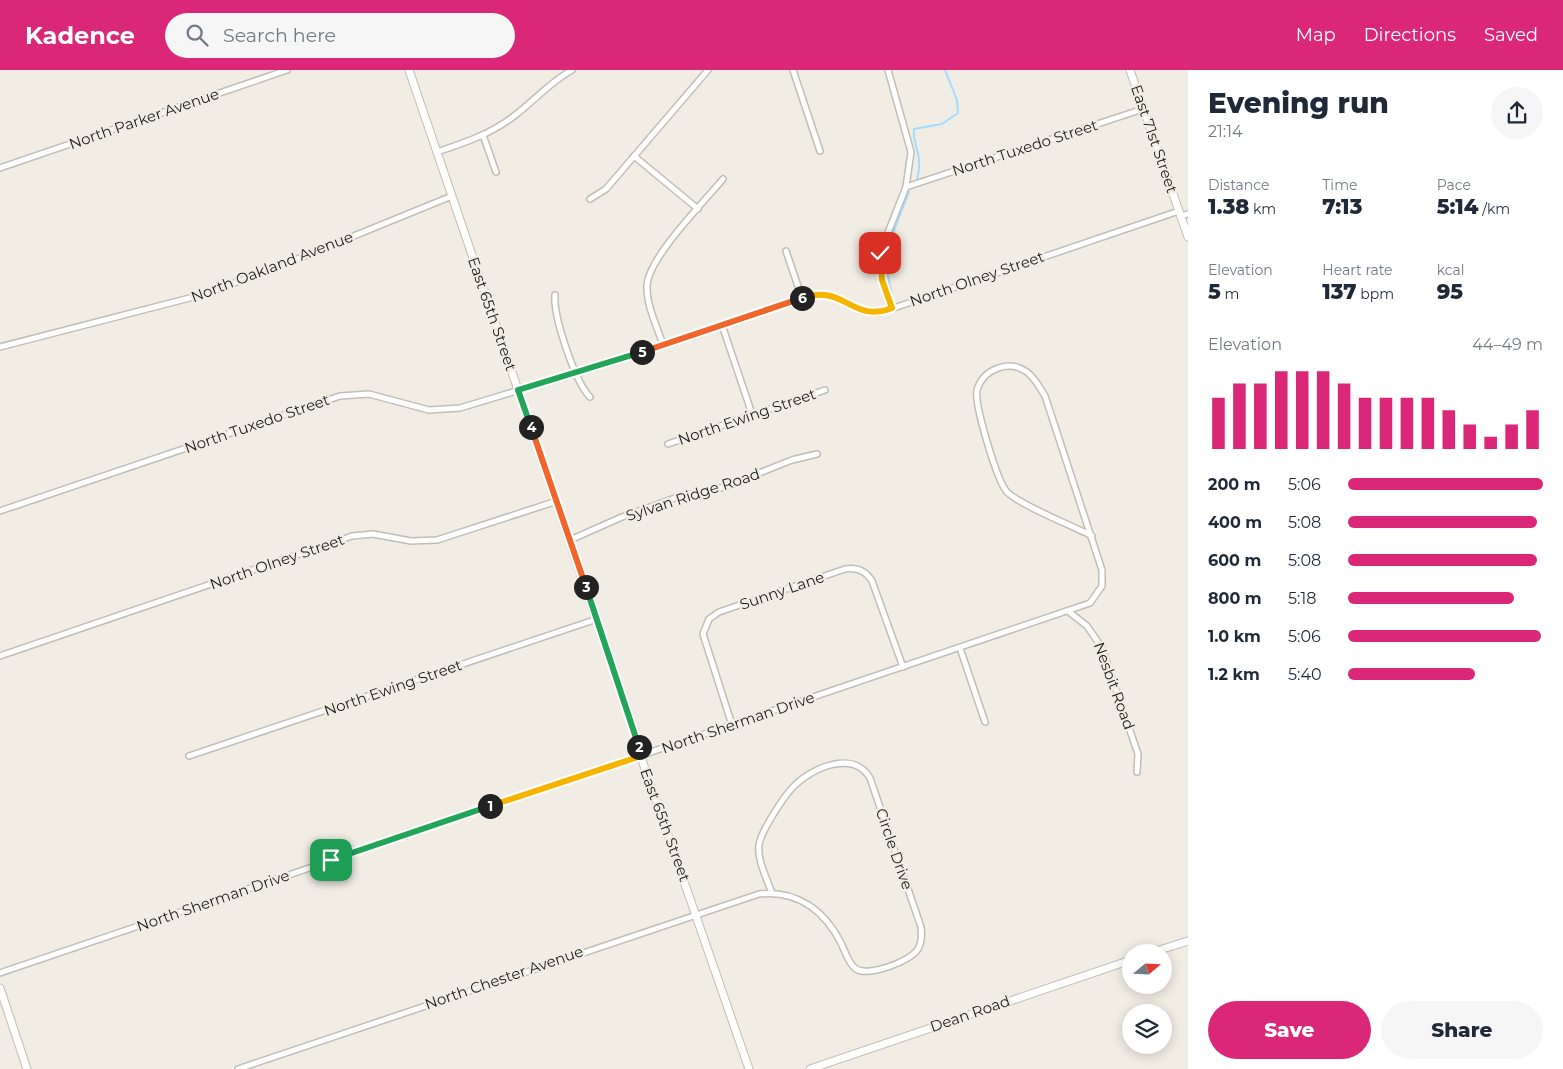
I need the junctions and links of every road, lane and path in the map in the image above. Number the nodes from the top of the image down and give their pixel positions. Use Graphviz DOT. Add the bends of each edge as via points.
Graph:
graph roads {
  1 [pos="287,70"];
  2 [pos="409,70"];
  3 [pos="572,70"];
  4 [pos="708,70"];
  5 [pos="793,70"];
  6 [pos="888,70"];
  7 [pos="1130,70"];
  8 [pos="1143,109"];
  9 [pos="483,135"];
  10 [pos="820,151"];
  11 [pos="437,152"];
  12 [pos="634,156"];
  13 [pos="0,168"];
  14 [pos="496,172"];
  15 [pos="723,179"];
  16 [pos="906,187"];
  17 [pos="452,196"];
  18 [pos="590,199"];
  19 [pos="698,210"];
  20 [pos="1183,214"];
  21 [pos="1188,236"];
  22 [pos="786,251"];
  23 [pos="556,295"];
  24 [pos="802,298"];
  25 [pos="892,308"];
  26 [pos="722,325"];
  27 [pos="663,345"];
  28 [pos="0,347"];
  29 [pos="576,372"];
  30 [pos="518,390"];
  31 [pos="825,390"];
  32 [pos="590,397"];
  33 [pos="752,414"];
  34 [pos="668,444"];
  35 [pos="817,454"];
  36 [pos="556,501"];
  37 [pos="0,511"];
  38 [pos="1092,536"];
  39 [pos="570,540"];
  40 [pos="1068,612"];
  41 [pos="597,619"];
  42 [pos="960,648"];
  43 [pos="0,656"];
  44 [pos="903,667"];
  45 [pos="984,722"];
  46 [pos="732,725"];
  47 [pos="190,756"];
  48 [pos="641,756"];
  49 [pos="1137,772"];
  50 [pos="772,893"];
  51 [pos="696,914"];
  52 [pos="1188,941"];
  53 [pos="1172,946"];
  54 [pos="1122,963"];
  55 [pos="0,973"];
  56 [pos="0,988"];
  57 [pos="27,1069"];
  58 [pos="238,1069"];
  59 [pos="749,1069"];
  60 [pos="810,1069"];
  1 -- 13 [label="street, North Parker Avenue"];
  2 -- 11 [label="street, East 65th Street"];
  3 -- 9 [label="street" via="515,116"];
  4 -- 12 [label="street"];
  5 -- 10 [label="street"];
  6 -- 16 [label="street" via="910,145 911,162"];
  7 -- 8 [label="street, East 71st Street"];
  8 -- 16 [label="street, North Tuxedo Street"];
  8 -- 20 [label="street, East 71st Street"];
  9 -- 11 [label="street"];
  9 -- 14 [label="street"];
  11 -- 17 [label="street, East 65th Street"];
  12 -- 18 [label="street" via="604,192"];
  12 -- 19 [label="street"];
  15 -- 19 [label="street"];
  16 -- 25 [label="street" via="880,253 882,280"];
  17 -- 28 [label="street, North Oakland Avenue" via="205,294"];
  17 -- 30 [label="street, East 65th Street"];
  19 -- 27 [label="street" via="658,257 649,274 648,300"];
  20 -- 21 [label="street, East 71st Street"];
  20 -- 25 [label="street, North Olney Street"];
  22 -- 24 [label="street"];
  23 -- 29 [label="street" via="556,316"];
  24 -- 25 [label="street, North Olney Street" via="816,294 832,295 872,313"];
  24 -- 26 [label="street, North Olney Street"];
  26 -- 27 [label="street, North Olney Street"];
  26 -- 33 [label="street"];
  27 -- 29 [label="street, North Olney Street"];
  29 -- 30 [label="street, North Olney Street"];
  29 -- 32 [label="street"];
  30 -- 36 [label="street, East 65th Street"];
  30 -- 37 [label="street, North Tuxedo Street" via="463,408 445,410 421,409 368,394 340,396"];
  31 -- 33 [label="street, North Ewing Street"];
  33 -- 34 [label="street, North Ewing Street"];
  35 -- 39 [label="street, Sylvan Ridge Road" via="792,460 724,487 677,498 622,517"];
  36 -- 39 [label="street, East 65th Street"];
  36 -- 43 [label="street, North Olney Street" via="437,540 411,541 373,534 352,536"];
  38 -- 38 [label="street" via="1045,396 1033,378 1015,367 987,374 979,385 977,406 1006,491"];
  38 -- 40 [label="street, North Sherman Drive" via="1102,570 1101,588 1090,603"];
  39 -- 41 [label="street, East 65th Street"];
  40 -- 42 [label="street, North Sherman Drive"];
  40 -- 49 [label="street, Nesbit Road" via="1087,626 1102,648 1138,755"];
  41 -- 47 [label="street, North Ewing Street"];
  41 -- 48 [label="street, East 65th Street"];
  42 -- 44 [label="street, North Sherman Drive"];
  42 -- 45 [label="street"];
  44 -- 46 [label="street, North Sherman Drive"];
  44 -- 46 [label="street, Sunny Lane" via="872,581 866,572 858,569 845,570 728,609 710,618 703,634"];
  46 -- 48 [label="street, North Sherman Drive"];
  48 -- 51 [label="street, East 65th Street"];
  48 -- 55 [label="street, North Sherman Drive"];
  50 -- 50 [label="street, Circle Drive" via="759,856 759,844 785,797 798,782 816,771 843,763 859,766 870,778 921,927 918,949 908,958 872,972 862,971 851,964 832,927 817,910 794,898"];
  50 -- 51 [label="street, North Chester Avenue" via="748,896"];
  51 -- 58 [label="street, North Chester Avenue"];
  51 -- 59 [label="street, East 65th Street"];
  52 -- 53 [label="street"];
  54 -- 60 [label="street, Dean Road"];
  56 -- 57 [label="street"];
}
